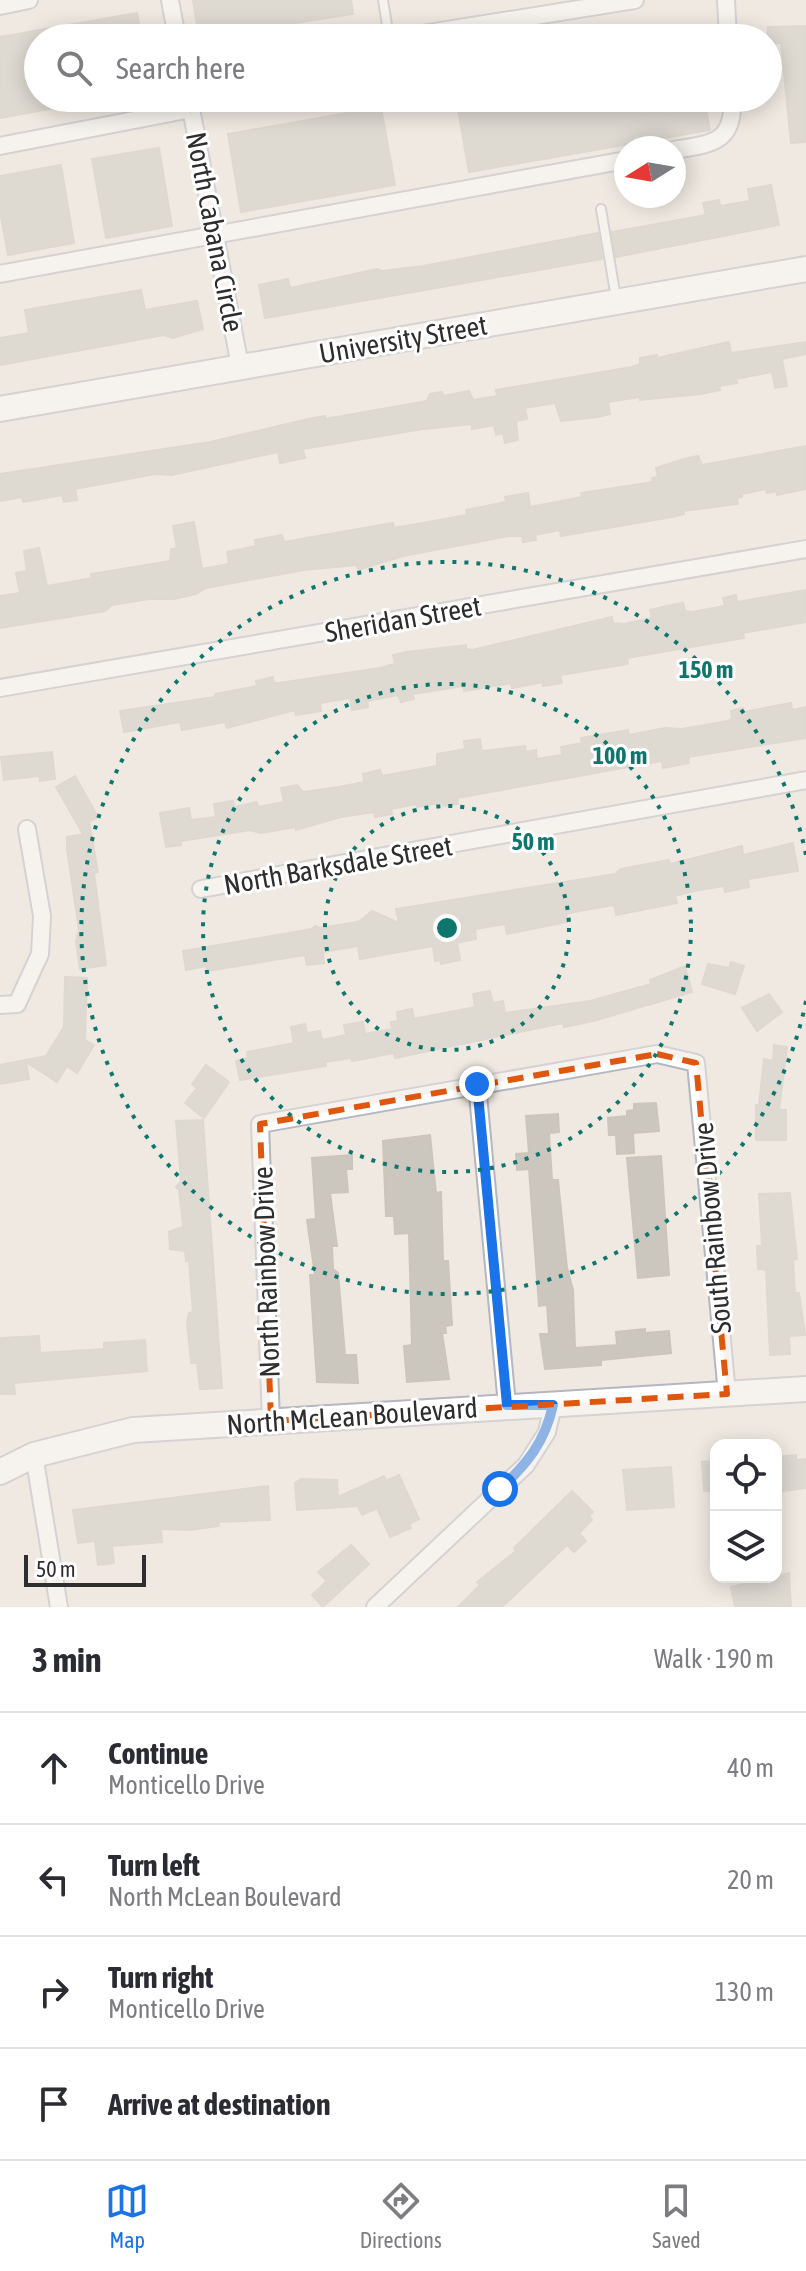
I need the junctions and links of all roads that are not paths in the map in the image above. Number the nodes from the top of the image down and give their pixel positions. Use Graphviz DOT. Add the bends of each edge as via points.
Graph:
graph roads {
  1 [pos="29,0"];
  2 [pos="170,0"];
  3 [pos="383,0"];
  4 [pos="635,0"];
  5 [pos="726,0"];
  6 [pos="595,2"];
  7 [pos="0,6"];
  8 [pos="174,24"];
  9 [pos="387,24"];
  10 [pos="474,24"];
  11 [pos="727,24"];
  12 [pos="154,112"];
  13 [pos="192,112"];
  14 [pos="732,112"];
  15 [pos="0,146"];
  16 [pos="686,148"];
  17 [pos="614,162"];
  18 [pos="601,209"];
  19 [pos="216,237"];
  20 [pos="806,269"];
  21 [pos="0,274"];
  22 [pos="616,302"];
  23 [pos="240,366"];
  24 [pos="0,409"];
  25 [pos="806,549"];
  26 [pos="0,688"];
  27 [pos="806,780"];
  28 [pos="27,829"];
  29 [pos="201,889"];
  30 [pos="0,1005"];
  31 [pos="477,1084"];
  32 [pos="806,1389"];
  33 [pos="727,1394"];
  34 [pos="507,1405"];
  35 [pos="553,1405"];
  36 [pos="271,1421"];
  37 [pos="34,1455"];
  38 [pos="0,1472"];
  39 [pos="59,1607"];
  40 [pos="375,1607"];
  1 -- 7 [label="street"];
  2 -- 8 [label="street"];
  3 -- 9 [label="lane"];
  4 -- 6 [label="street"];
  5 -- 11 [label="street"];
  6 -- 10 [label="street"];
  12 -- 15 [label="street"];
  13 -- 19 [label="street, North Cabana Circle"];
  14 -- 16 [label="street" via="725,135 711,144"];
  17 -- 19 [label="street"];
  18 -- 22 [label="lane"];
  19 -- 21 [label="street"];
  19 -- 23 [label="street, North Cabana Circle"];
  20 -- 22 [label="main road, University Street"];
  22 -- 23 [label="main road, University Street"];
  23 -- 24 [label="main road, University Street"];
  25 -- 26 [label="street, Sheridan Street"];
  27 -- 29 [label="street, North Barksdale Street"];
  28 -- 30 [label="street" via="42,916 40,954 17,1004"];
  31 -- 33 [label="street, South Rainbow Drive" via="657,1054 696,1063"];
  31 -- 34 [label="street"];
  31 -- 36 [label="street, North Rainbow Drive" via="260,1124"];
  32 -- 33 [label="main road, North McLean Boulevard"];
  33 -- 35 [label="main road, North McLean Boulevard"];
  34 -- 35 [label="main road, North McLean Boulevard"];
  34 -- 36 [label="main road, North McLean Boulevard"];
  35 -- 40 [label="street" via="547,1432 526,1465"];
  36 -- 37 [label="main road, North McLean Boulevard" via="133,1430"];
  37 -- 38 [label="main road, North McLean Boulevard"];
  37 -- 39 [label="street"];
}
